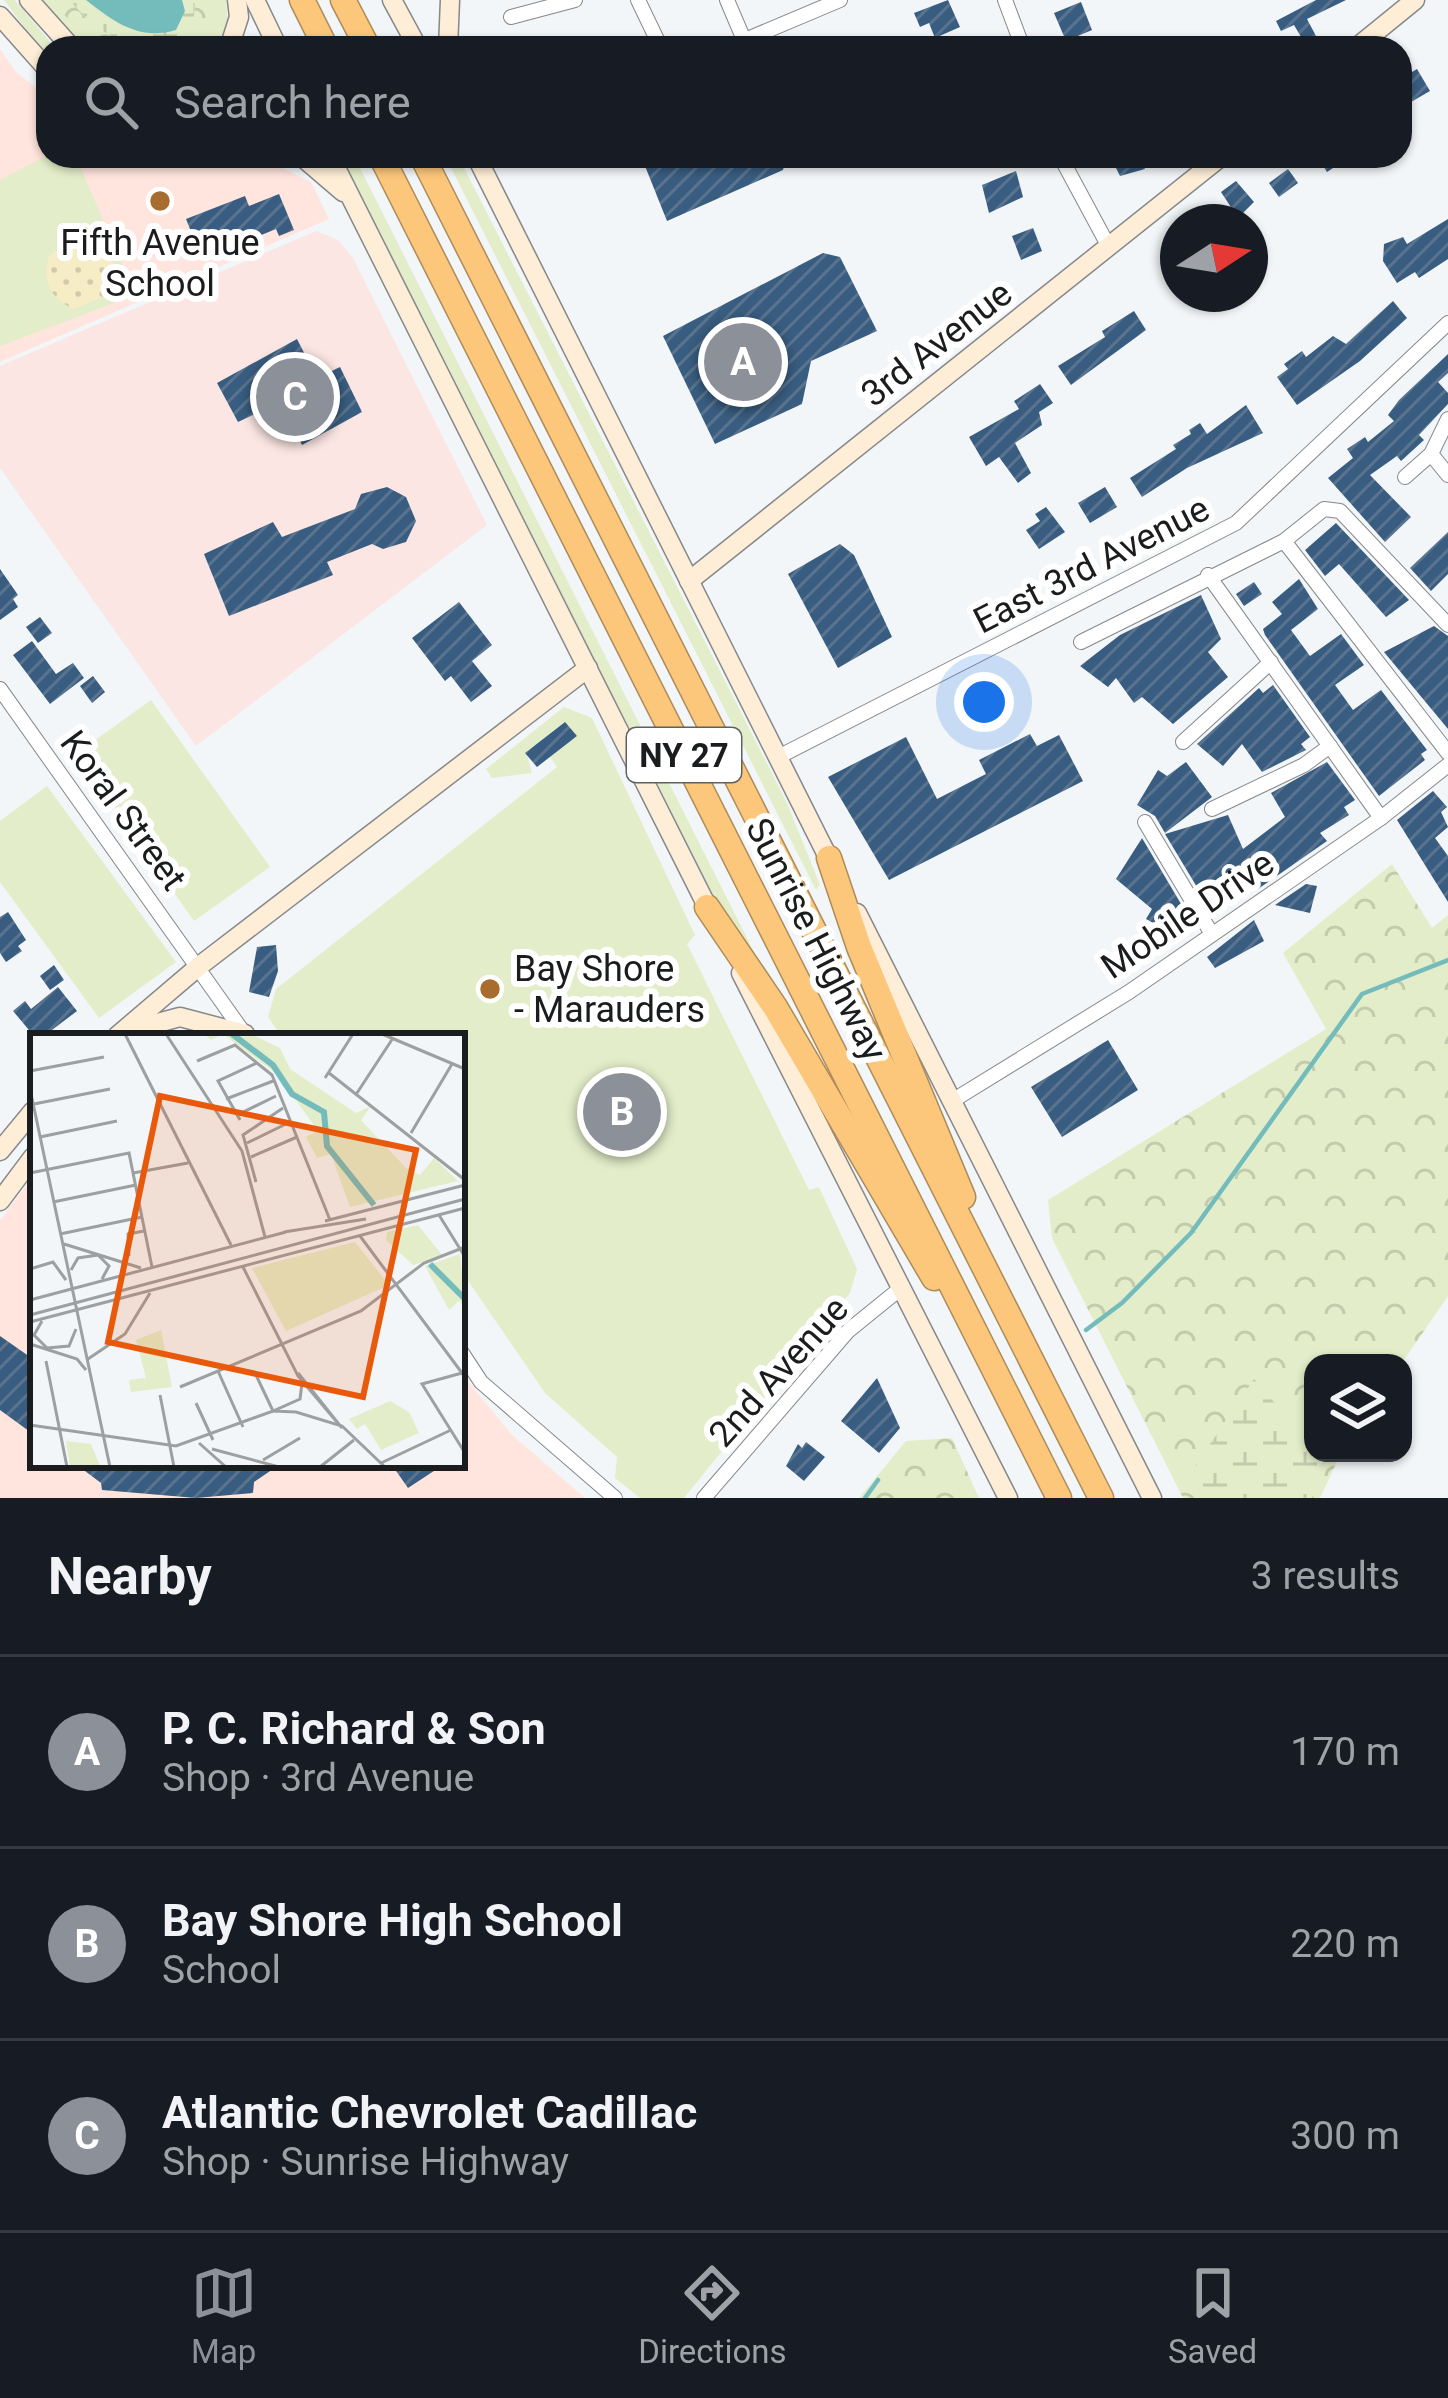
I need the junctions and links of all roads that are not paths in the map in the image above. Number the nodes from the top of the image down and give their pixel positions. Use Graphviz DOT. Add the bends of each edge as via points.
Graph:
graph roads {
  1 [pos="29,0"];
  2 [pos="237,0"];
  3 [pos="255,0"];
  4 [pos="302,0"];
  5 [pos="344,0"];
  6 [pos="392,0"];
  7 [pos="450,0"];
  8 [pos="575,0"];
  9 [pos="638,0"];
  10 [pos="727,0"];
  11 [pos="840,0"];
  12 [pos="1005,0"];
  13 [pos="1415,0"];
  14 [pos="0,16"];
  15 [pos="511,17"];
  16 [pos="61,36"];
  17 [pos="233,36"];
  18 [pos="272,36"];
  19 [pos="320,36"];
  20 [pos="362,36"];
  21 [pos="412,36"];
  22 [pos="448,36"];
  23 [pos="655,36"];
  24 [pos="742,36"];
  25 [pos="754,36"];
  26 [pos="1018,36"];
  27 [pos="1371,36"];
  28 [pos="36,56"];
  29 [pos="315,168"];
  30 [pos="336,168"];
  31 [pos="387,168"];
  32 [pos="428,168"];
  33 [pos="484,168"];
  34 [pos="1066,168"];
  35 [pos="1207,168"];
  36 [pos="351,199"];
  37 [pos="1109,247"];
  38 [pos="1448,323"];
  39 [pos="1448,419"];
  40 [pos="1431,454"];
  41 [pos="1448,475"];
  42 [pos="1405,477"];
  43 [pos="1284,541"];
  44 [pos="1208,575"];
  45 [pos="689,581"];
  46 [pos="1448,625"];
  47 [pos="1081,643"];
  48 [pos="1270,662"];
  49 [pos="588,668"];
  50 [pos="0,689"];
  51 [pos="1183,742"];
  52 [pos="1330,746"];
  53 [pos="1448,753"];
  54 [pos="778,758"];
  55 [pos="1448,765"];
  56 [pos="1212,809"];
  57 [pos="1381,818"];
  58 [pos="1145,823"];
  59 [pos="829,858"];
  60 [pos="707,907"];
  61 [pos="1210,931"];
  62 [pos="198,967"];
  63 [pos="121,1033"];
  64 [pos="128,1033"];
  65 [pos="238,1033"];
  66 [pos="244,1033"];
  67 [pos="952,1101"];
  68 [pos="30,1114"];
  69 [pos="7,1136"];
  70 [pos="0,1151"];
  71 [pos="30,1161"];
  72 [pos="0,1201"];
  73 [pos="901,1288"];
  74 [pos="1001,1301"];
  75 [pos="987,1354"];
  76 [pos="465,1357"];
  77 [pos="615,1498"];
  78 [pos="704,1498"];
  79 [pos="1008,1498"];
  80 [pos="1059,1498"];
  81 [pos="1101,1498"];
  82 [pos="1152,1498"];
  1 -- 16 [label="main road"];
  2 -- 17 [label="main road"];
  3 -- 18 [label="main road"];
  4 -- 19 [label="highway"];
  5 -- 20 [label="highway"];
  6 -- 21 [label="main road"];
  7 -- 22 [label="main road"];
  8 -- 15 [label="street"];
  9 -- 23 [label="street"];
  10 -- 24 [label="street"];
  11 -- 25 [label="street"];
  12 -- 26 [label="street"];
  13 -- 27 [label="main road"];
  14 -- 28 [label="main road"];
  29 -- 36 [label="main road"];
  30 -- 36 [label="main road"];
  31 -- 75 [label="highway, Sunrise Highway / NY 27"];
  32 -- 74 [label="highway, Sunrise Highway / NY 27"];
  33 -- 45 [label="main road, Sunrise Highway"];
  34 -- 37 [label="street"];
  35 -- 37 [label="main road, 3rd Avenue"];
  36 -- 49 [label="main road"];
  37 -- 45 [label="main road, 3rd Avenue"];
  38 -- 54 [label="street, East 3rd Avenue" via="1236,523"];
  39 -- 40 [label="street"];
  40 -- 41 [label="street"];
  40 -- 42 [label="street"];
  43 -- 44 [label="street"];
  43 -- 46 [label="street" via="1324,509 1340,511"];
  43 -- 53 [label="street"];
  44 -- 47 [label="street"];
  44 -- 48 [label="street"];
  45 -- 54 [label="main road, Sunrise Highway"];
  48 -- 51 [label="street"];
  48 -- 52 [label="street"];
  49 -- 60 [label="main road"];
  49 -- 62 [label="main road"];
  50 -- 62 [label="street, Koral Street"];
  52 -- 56 [label="street"];
  52 -- 57 [label="street"];
  54 -- 59 [label="main road, Sunrise Highway"];
  55 -- 57 [label="street, Mobile Drive"];
  57 -- 61 [label="street, Mobile Drive"];
  58 -- 61 [label="street"];
  59 -- 67 [label="main road, Sunrise Highway"];
  59 -- 74 [label="highway"];
  60 -- 73 [label="main road"];
  60 -- 75 [label="highway" via="775,1007 911,1244"];
  61 -- 67 [label="street, Mobile Drive" via="1129,992"];
  62 -- 63 [label="main road"];
  62 -- 66 [label="street, Koral Street"];
  64 -- 65 [label="main road" via="180,1017"];
  67 -- 82 [label="main road, Sunrise Highway"];
  68 -- 69 [label="main road"];
  69 -- 70 [label="main road"];
  71 -- 72 [label="main road"];
  73 -- 78 [label="street, 2nd Avenue" via="848,1331"];
  73 -- 79 [label="main road"];
  74 -- 81 [label="highway, Sunrise Highway / NY 27"];
  75 -- 80 [label="highway, Sunrise Highway / NY 27"];
  76 -- 77 [label="street" via="482,1382"];
}
